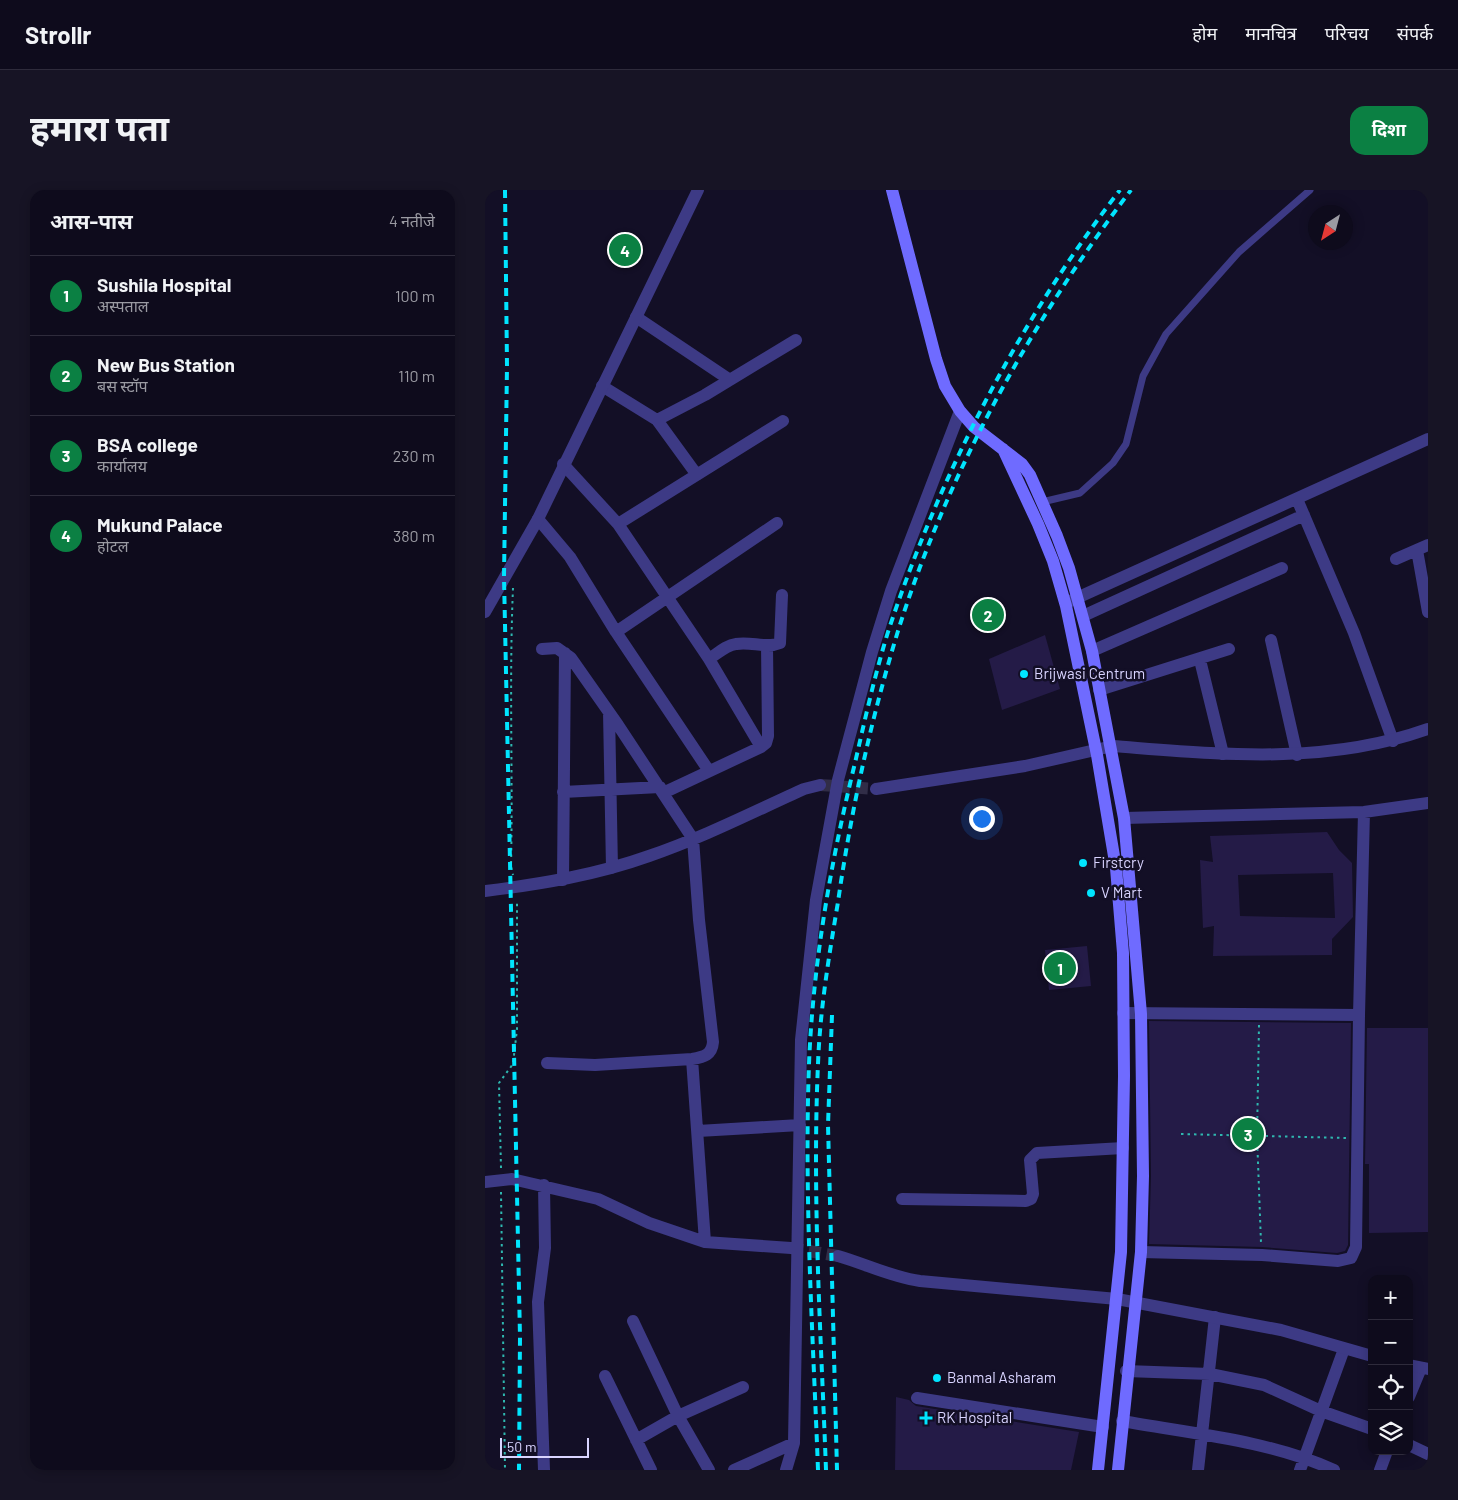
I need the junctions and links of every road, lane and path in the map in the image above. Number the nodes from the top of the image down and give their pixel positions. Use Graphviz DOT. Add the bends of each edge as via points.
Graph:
graph roads {
  1 [pos="698,190"];
  2 [pos="893,190"];
  3 [pos="1310,190"];
  4 [pos="636,317"];
  5 [pos="795,340"];
  6 [pos="730,380"];
  7 [pos="602,386"];
  8 [pos="960,411"];
  9 [pos="657,420"];
  10 [pos="783,421"];
  11 [pos="1428,440"];
  12 [pos="1002,447"];
  13 [pos="563,464"];
  14 [pos="697,475"];
  15 [pos="1297,499"];
  16 [pos="1042,502"];
  17 [pos="1304,515"];
  18 [pos="538,519"];
  19 [pos="777,523"];
  20 [pos="617,524"];
  21 [pos="1423,547"];
  22 [pos="1396,559"];
  23 [pos="514,561"];
  24 [pos="1282,568"];
  25 [pos="782,595"];
  26 [pos="668,598"];
  27 [pos="1078,599"];
  28 [pos="487,602"];
  29 [pos="1065,602"];
  30 [pos="1428,612"];
  31 [pos="1083,616"];
  32 [pos="616,632"];
  33 [pos="1271,640"];
  34 [pos="767,645"];
  35 [pos="542,649"];
  36 [pos="1229,649"];
  37 [pos="1092,651"];
  38 [pos="565,653"];
  39 [pos="709,659"];
  40 [pos="1200,660"];
  41 [pos="1099,690"];
  42 [pos="609,712"];
  43 [pos="1428,729"];
  44 [pos="1393,741"];
  45 [pos="1111,746"];
  46 [pos="761,747"];
  47 [pos="1096,751"];
  48 [pos="1223,754"];
  49 [pos="1297,755"];
  50 [pos="709,771"];
  51 [pos="820,785"];
  52 [pos="876,789"];
  53 [pos="611,790"];
  54 [pos="661,790"];
  55 [pos="563,792"];
  56 [pos="1428,803"];
  57 [pos="1364,812"];
  58 [pos="1124,818"];
  59 [pos="693,839"];
  60 [pos="511,866"];
  61 [pos="612,868"];
  62 [pos="563,880"];
  63 [pos="485,891"];
  64 [pos="1123,1014"];
  65 [pos="1141,1014"];
  66 [pos="1260,1015"];
  67 [pos="1359,1015"];
  68 [pos="693,1059"];
  69 [pos="547,1062"];
  70 [pos="800,1125"];
  71 [pos="698,1131"];
  72 [pos="1181,1134"];
  73 [pos="1257,1136"];
  74 [pos="1356,1139"];
  75 [pos="1123,1148"];
  76 [pos="485,1182"];
  77 [pos="544,1185"];
  78 [pos="902,1199"];
  79 [pos="705,1242"];
  80 [pos="791,1248"];
  81 [pos="1141,1252"];
  82 [pos="1262,1255"];
  83 [pos="838,1256"];
  84 [pos="1117,1299"];
  85 [pos="1136,1302"];
  86 [pos="1215,1317"];
  87 [pos="633,1321"];
  88 [pos="1344,1349"];
  89 [pos="1368,1355"];
  90 [pos="1420,1367"];
  91 [pos="1126,1371"];
  92 [pos="1209,1374"];
  93 [pos="605,1376"];
  94 [pos="1413,1386"];
  95 [pos="743,1387"];
  96 [pos="917,1398"];
  97 [pos="1321,1411"];
  98 [pos="678,1416"];
  99 [pos="1122,1422"];
  100 [pos="1103,1427"];
  101 [pos="1368,1428"];
  102 [pos="1202,1435"];
  103 [pos="636,1440"];
  104 [pos="794,1443"];
  105 [pos="1413,1447"];
  106 [pos="1428,1454"];
  107 [pos="1386,1455"];
  108 [pos="1305,1457"];
  109 [pos="544,1470"];
  110 [pos="651,1470"];
  111 [pos="709,1470"];
  112 [pos="734,1470"];
  113 [pos="786,1470"];
  114 [pos="1098,1470"];
  115 [pos="1118,1470"];
  116 [pos="1198,1470"];
  117 [pos="1300,1470"];
  118 [pos="1335,1470"];
  119 [pos="1380,1470"];
  1 -- 4 [label="street"];
  2 -- 8 [label="main road" via="936,359 945,386"];
  3 -- 16 [label="lane" via="1239,252 1166,334 1143,376 1126,444 1113,463 1080,493"];
  4 -- 6 [label="street"];
  4 -- 7 [label="street"];
  5 -- 6 [label="street"];
  6 -- 9 [label="street"];
  7 -- 9 [label="street"];
  7 -- 13 [label="street"];
  8 -- 12 [label="main road" via="974,427"];
  8 -- 70 [label="street" via="891,591 838,780 816,900 801,1040"];
  9 -- 14 [label="street"];
  10 -- 14 [label="street"];
  11 -- 15 [label="street"];
  12 -- 16 [label="main road" via="1022,464"];
  12 -- 29 [label="main road" via="1038,524"];
  13 -- 18 [label="street"];
  13 -- 20 [label="street"];
  14 -- 20 [label="street"];
  15 -- 17 [label="street"];
  15 -- 27 [label="street"];
  16 -- 27 [label="main road"];
  17 -- 31 [label="street"];
  17 -- 44 [label="street" via="1354,633"];
  18 -- 23 [label="street"];
  18 -- 32 [label="street" via="570,557"];
  19 -- 26 [label="street"];
  20 -- 26 [label="street"];
  21 -- 22 [label="street"];
  21 -- 30 [label="street"];
  23 -- 28 [label="street"];
  23 -- 60 [label="path" via="510,653"];
  24 -- 37 [label="street"];
  25 -- 34 [label="street" via="780,643"];
  26 -- 32 [label="street"];
  26 -- 39 [label="street"];
  27 -- 29 [label="street"];
  27 -- 31 [label="main road"];
  29 -- 47 [label="main road"];
  31 -- 37 [label="main road"];
  32 -- 50 [label="street"];
  33 -- 49 [label="street"];
  34 -- 39 [label="street" via="736,644"];
  34 -- 46 [label="street" via="768,736"];
  35 -- 38 [label="street" via="557,648"];
  36 -- 40 [label="street"];
  37 -- 41 [label="main road"];
  38 -- 42 [label="street"];
  38 -- 55 [label="street"];
  39 -- 46 [label="street"];
  40 -- 41 [label="street"];
  40 -- 48 [label="street"];
  41 -- 45 [label="main road"];
  42 -- 53 [label="street"];
  42 -- 54 [label="street"];
  43 -- 44 [label="street"];
  44 -- 49 [label="street"];
  45 -- 47 [label="street"];
  45 -- 48 [label="street"];
  45 -- 58 [label="main road"];
  46 -- 50 [label="street"];
  47 -- 52 [label="street" via="1025,766"];
  47 -- 64 [label="main road" via="1116,868 1123,953"];
  48 -- 49 [label="street"];
  50 -- 54 [label="street"];
  51 -- 59 [label="street" via="804,789"];
  53 -- 54 [label="street"];
  53 -- 55 [label="street"];
  53 -- 61 [label="street"];
  54 -- 59 [label="street"];
  55 -- 62 [label="street"];
  56 -- 57 [label="street"];
  57 -- 58 [label="street"];
  57 -- 67 [label="street"];
  58 -- 65 [label="main road"];
  59 -- 61 [label="street"];
  59 -- 68 [label="street" via="713,1042 710,1053"];
  61 -- 62 [label="street"];
  62 -- 63 [label="street"];
  64 -- 65 [label="street"];
  64 -- 75 [label="main road"];
  65 -- 66 [label="street"];
  65 -- 81 [label="main road"];
  66 -- 67 [label="street"];
  66 -- 73 [label="path"];
  67 -- 74 [label="street"];
  68 -- 69 [label="street" via="595,1065"];
  68 -- 71 [label="street"];
  70 -- 71 [label="street"];
  70 -- 104 [label="street"];
  71 -- 79 [label="street"];
  72 -- 73 [label="path"];
  73 -- 74 [label="path"];
  73 -- 82 [label="path"];
  74 -- 82 [label="street" via="1356,1247 1351,1258 1338,1261"];
  75 -- 78 [label="street" via="1037,1152 1030,1160 1033,1194 1026,1201"];
  75 -- 84 [label="main road"];
  76 -- 77 [label="street" via="513,1179"];
  77 -- 79 [label="street" via="598,1199 649,1223"];
  77 -- 109 [label="street" via="545,1248 538,1302"];
  79 -- 80 [label="street"];
  81 -- 82 [label="street"];
  81 -- 85 [label="main road"];
  83 -- 84 [label="street" via="889,1276 920,1281"];
  84 -- 85 [label="street"];
  84 -- 100 [label="main road"];
  85 -- 86 [label="street"];
  85 -- 91 [label="main road"];
  86 -- 88 [label="street" via="1281,1330"];
  86 -- 92 [label="street"];
  87 -- 98 [label="street"];
  88 -- 89 [label="street"];
  88 -- 97 [label="street"];
  90 -- 94 [label="street"];
  91 -- 92 [label="street"];
  91 -- 99 [label="main road"];
  92 -- 97 [label="street" via="1263,1385"];
  92 -- 102 [label="street"];
  93 -- 103 [label="street"];
  95 -- 98 [label="street"];
  96 -- 100 [label="street"];
  97 -- 101 [label="street"];
  97 -- 108 [label="street"];
  98 -- 103 [label="street"];
  98 -- 111 [label="street"];
  99 -- 102 [label="street"];
  99 -- 115 [label="main road"];
  100 -- 114 [label="main road"];
  102 -- 108 [label="street" via="1252,1442"];
  102 -- 116 [label="street"];
  103 -- 110 [label="street"];
  104 -- 112 [label="street"];
  104 -- 113 [label="street"];
  105 -- 106 [label="street"];
  107 -- 119 [label="street"];
  108 -- 117 [label="street"];
  108 -- 118 [label="street"];
}
